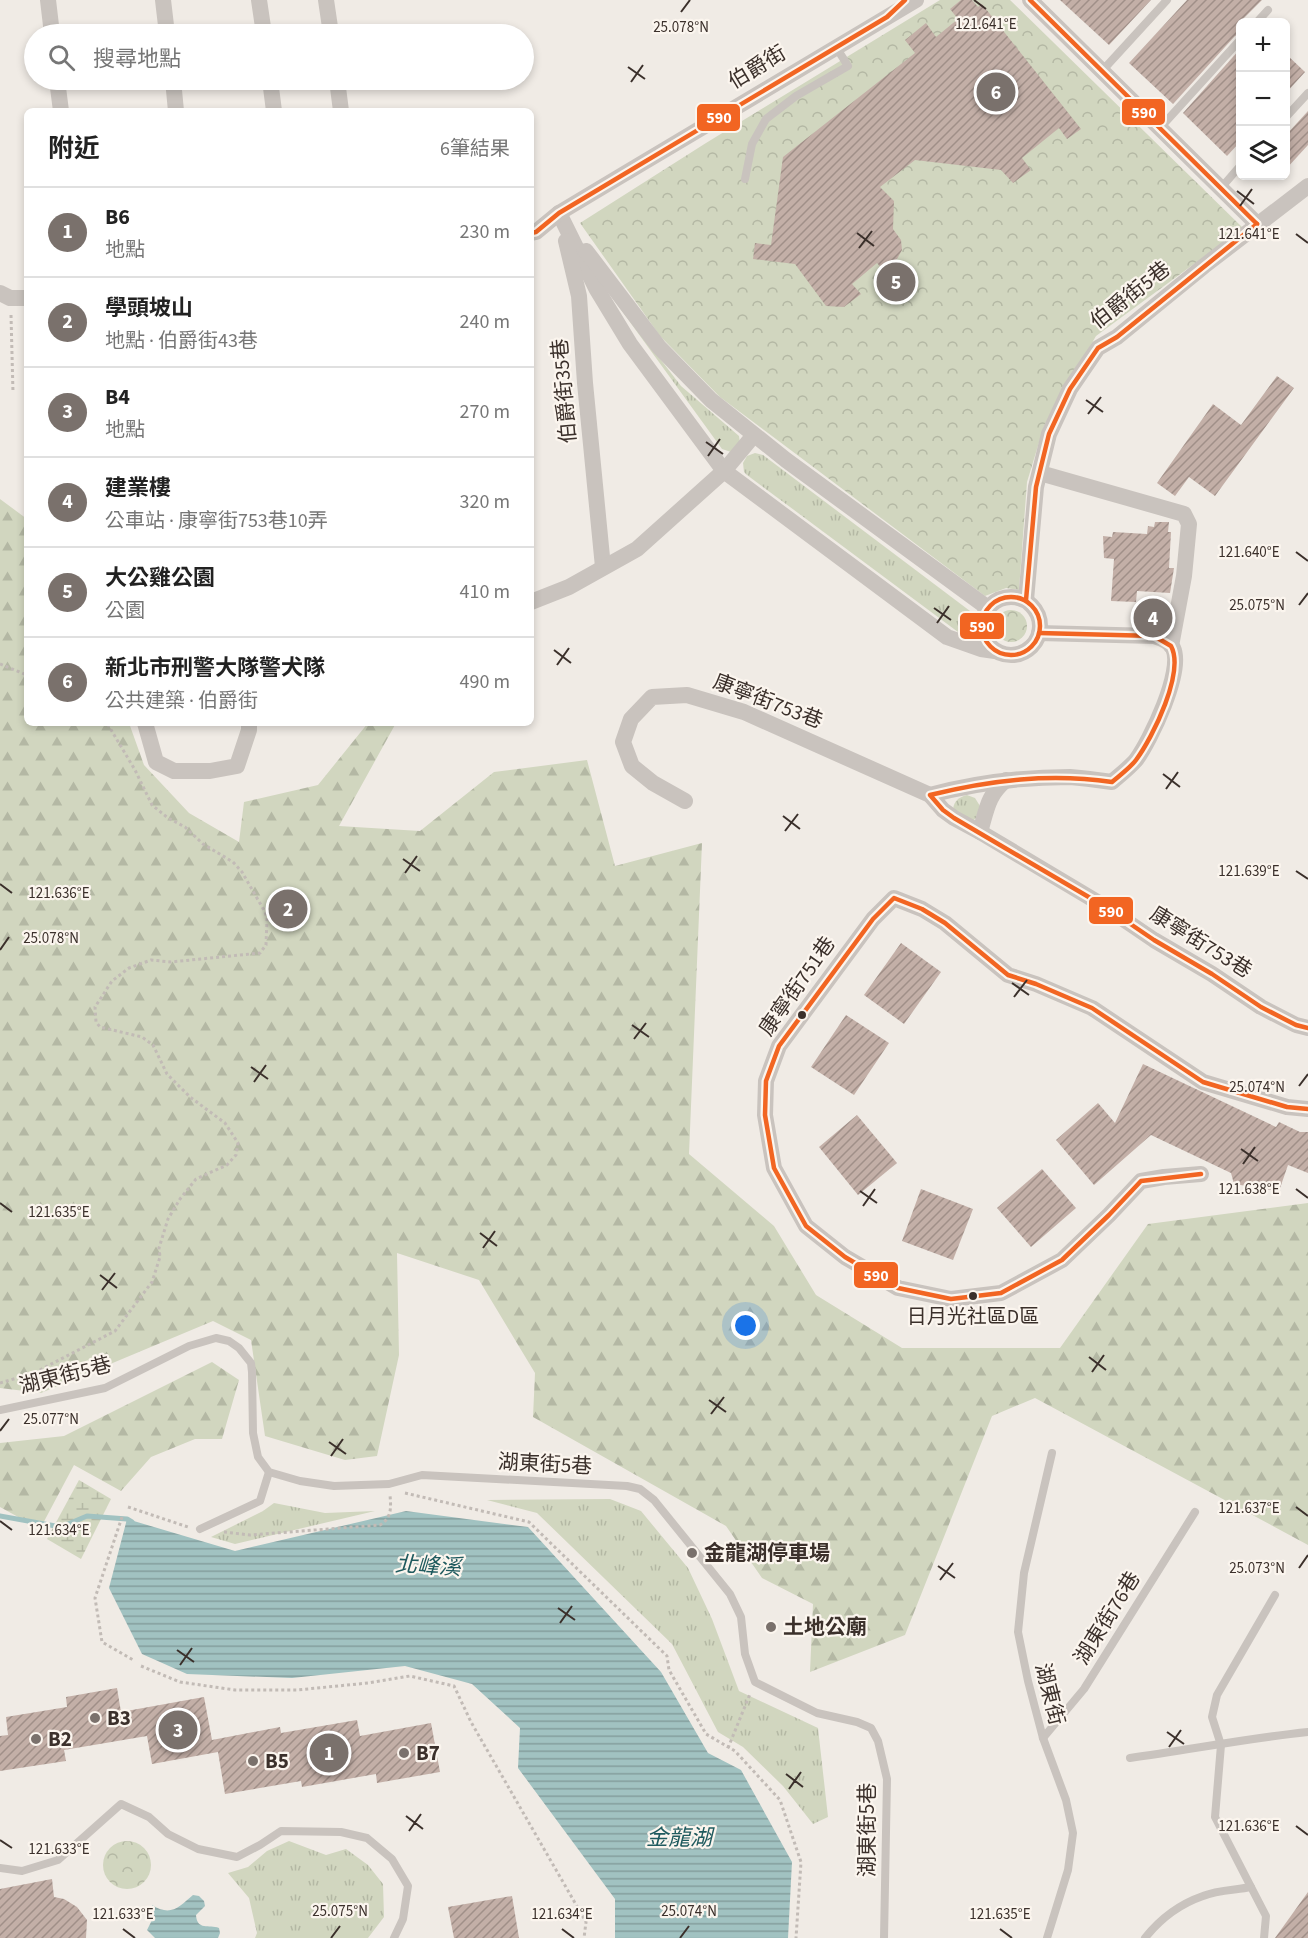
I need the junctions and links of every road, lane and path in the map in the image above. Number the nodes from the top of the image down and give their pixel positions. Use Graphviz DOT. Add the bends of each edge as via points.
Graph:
graph roads {
  1 [pos="48,0"];
  2 [pos="164,0"];
  3 [pos="260,0"];
  4 [pos="326,0"];
  5 [pos="904,0"];
  6 [pos="916,0"];
  7 [pos="1167,0"];
  8 [pos="1038,3"];
  9 [pos="1268,10"];
  10 [pos="887,17"];
  11 [pos="1261,18"];
  12 [pos="51,24"];
  13 [pos="166,24"];
  14 [pos="263,24"];
  15 [pos="330,24"];
  16 [pos="1236,44"];
  17 [pos="836,47"];
  18 [pos="1102,71"];
  19 [pos="58,90"];
  20 [pos="174,90"];
  21 [pos="271,90"];
  22 [pos="338,90"];
  23 [pos="1308,93"];
  24 [pos="61,108"];
  25 [pos="176,108"];
  26 [pos="274,108"];
  27 [pos="341,108"];
  28 [pos="1290,113"];
  29 [pos="1160,129"];
  30 [pos="1236,171"];
  31 [pos="745,179"];
  32 [pos="1308,186"];
  33 [pos="1221,188"];
  34 [pos="559,213"];
  35 [pos="1257,224"];
  36 [pos="534,232"];
  37 [pos="12,296"];
  38 [pos="13,393"];
  39 [pos="754,435"];
  40 [pos="724,471"];
  41 [pos="1040,473"];
  42 [pos="603,567"];
  43 [pos="1026,600"];
  44 [pos="534,601"];
  45 [pos="988,608"];
  46 [pos="1039,633"];
  47 [pos="1171,646"];
  48 [pos="995,651"];
  49 [pos="0,664"];
  50 [pos="24,674"];
  51 [pos="109,726"];
  52 [pos="146,726"];
  53 [pos="249,726"];
  54 [pos="1006,780"];
  55 [pos="930,795"];
  56 [pos="685,801"];
  57 [pos="980,832"];
  58 [pos="1308,1028"];
  59 [pos="1308,1109"];
  60 [pos="1201,1174"];
  61 [pos="0,1383"];
  62 [pos="0,1410"];
  63 [pos="1052,1453"];
  64 [pos="269,1472"];
  65 [pos="389,1484"];
  66 [pos="392,1510"];
  67 [pos="1195,1512"];
  68 [pos="122,1517"];
  69 [pos="200,1529"];
  70 [pos="250,1535"];
  71 [pos="1275,1595"];
  72 [pos="135,1661"];
  73 [pos="141,1666"];
  74 [pos="755,1682"];
  75 [pos="1308,1732"];
  76 [pos="1043,1738"];
  77 [pos="1221,1745"];
  78 [pos="728,1748"];
  79 [pos="1130,1758"];
  80 [pos="0,1868"];
  81 [pos="1251,1887"];
  82 [pos="394,1938"];
  83 [pos="584,1938"];
  84 [pos="796,1938"];
  85 [pos="884,1938"];
  86 [pos="1047,1938"];
  87 [pos="1145,1938"];
  88 [pos="1264,1938"];
  1 -- 12 [label="street"];
  2 -- 13 [label="street"];
  3 -- 14 [label="street"];
  4 -- 15 [label="street"];
  5 -- 10 [label="street"];
  6 -- 10 [label="street, 伯爵街"];
  7 -- 18 [label="lane"];
  8 -- 18 [label="street"];
  9 -- 11 [label="lane"];
  10 -- 17 [label="street, 伯爵街"];
  16 -- 29 [label="lane"];
  17 -- 31 [label="lane" via="848,66 766,118 752,144"];
  17 -- 34 [label="street, 伯爵街"];
  18 -- 29 [label="street"];
  19 -- 24 [label="street"];
  20 -- 25 [label="street"];
  21 -- 26 [label="street"];
  22 -- 27 [label="street"];
  23 -- 28 [label="lane"];
  29 -- 33 [label="street"];
  30 -- 33 [label="lane"];
  32 -- 35 [label="street"];
  33 -- 35 [label="street"];
  34 -- 36 [label="street, 伯爵街"];
  34 -- 39 [label="street" via="659,348 711,400"];
  34 -- 40 [label="street" via="596,288 630,344"];
  34 -- 42 [label="street, 伯爵街35巷" via="579,296"];
  35 -- 41 [label="street, 伯爵街5巷" via="1117,337 1098,348 1070,389 1049,434"];
  37 -- 38 [label="path"];
  39 -- 40 [label="street"];
  39 -- 45 [label="street"];
  40 -- 42 [label="street" via="637,549"];
  40 -- 48 [label="street" via="947,638"];
  41 -- 43 [label="street, 伯爵街5巷"];
  41 -- 47 [label="street" via="1184,514 1189,524 1185,566"];
  42 -- 44 [label="street"];
  43 -- 45 [label="street" via="1003,597"];
  43 -- 46 [label="street" via="1040,619"];
  45 -- 48 [label="street" via="981,626"];
  46 -- 47 [label="street" via="1154,636"];
  46 -- 48 [label="street" via="1024,652 1014,655"];
  47 -- 54 [label="street" via="1174,662 1165,705 1152,735 1135,761 1112,782 1071,777"];
  49 -- 50 [label="path"];
  51 -- 61 [label="path" via="152,805 242,872 265,912 266,945 260,953 171,962 151,960 129,968 112,981 95,1007 96,1022 100,1027 142,1036 153,1045 167,1074 225,1123 238,1143 236,1155 227,1165 196,1179 180,1199 168,1219 152,1282 115,1331 34,1373"];
  52 -- 53 [label="street" via="156,762 174,771 237,766"];
  54 -- 55 [label="street"];
  54 -- 57 [label="street" via="989,801"];
  55 -- 56 [label="street, 康寧街753巷" via="744,712 687,694 652,697 631,719 623,742 632,766"];
  55 -- 57 [label="street, 康寧街753巷" via="946,813"];
  57 -- 58 [label="street, 康寧街753巷" via="1261,1007"];
  59 -- 60 [label="street, 康寧街751巷" via="1287,1107 1203,1082 1092,1008 1008,975 945,923 894,898 873,919 779,1046 766,1081 765,1115 774,1168 806,1226 845,1257 898,1288 951,1299 1001,1293 1062,1260 1141,1181"];
  62 -- 64 [label="lane, 湖東街5巷" via="105,1388 189,1346 216,1338 230,1341 251,1363 253,1433 258,1457"];
  63 -- 76 [label="lane, 湖東街" via="1024,1572 1018,1632"];
  64 -- 65 [label="lane, 湖東街5巷" via="334,1486"];
  64 -- 69 [label="lane" via="260,1502"];
  65 -- 74 [label="lane, 湖東街5巷" via="422,1475 640,1489 654,1500 730,1594 741,1617 745,1654"];
  65 -- 78 [label="path" via="405,1493 530,1522 667,1656 669,1670 706,1734"];
  66 -- 70 [label="path" via="380,1524"];
  67 -- 76 [label="lane, 湖東街76巷" via="1084,1689"];
  68 -- 72 [label="path" via="95,1598 102,1642"];
  71 -- 77 [label="lane" via="1217,1695 1212,1718"];
  73 -- 83 [label="path" via="180,1682 235,1690 297,1690 410,1676 454,1686 586,1922"];
  74 -- 78 [label="path"];
  74 -- 85 [label="lane, 湖東街5巷" via="817,1713 871,1728 887,1779"];
  75 -- 77 [label="lane"];
  76 -- 86 [label="lane, 湖東街" via="1066,1800 1073,1833 1068,1869"];
  77 -- 79 [label="lane"];
  77 -- 81 [label="lane" via="1215,1817"];
  78 -- 84 [label="path" via="780,1800 801,1862"];
  80 -- 82 [label="lane" via="21,1871 58,1860 121,1804 198,1849 237,1857 281,1831 341,1832 367,1838 392,1859 408,1886 403,1919"];
  81 -- 87 [label="lane" via="1205,1895 1190,1902 1157,1924"];
  81 -- 88 [label="lane" via="1266,1916"];
}
